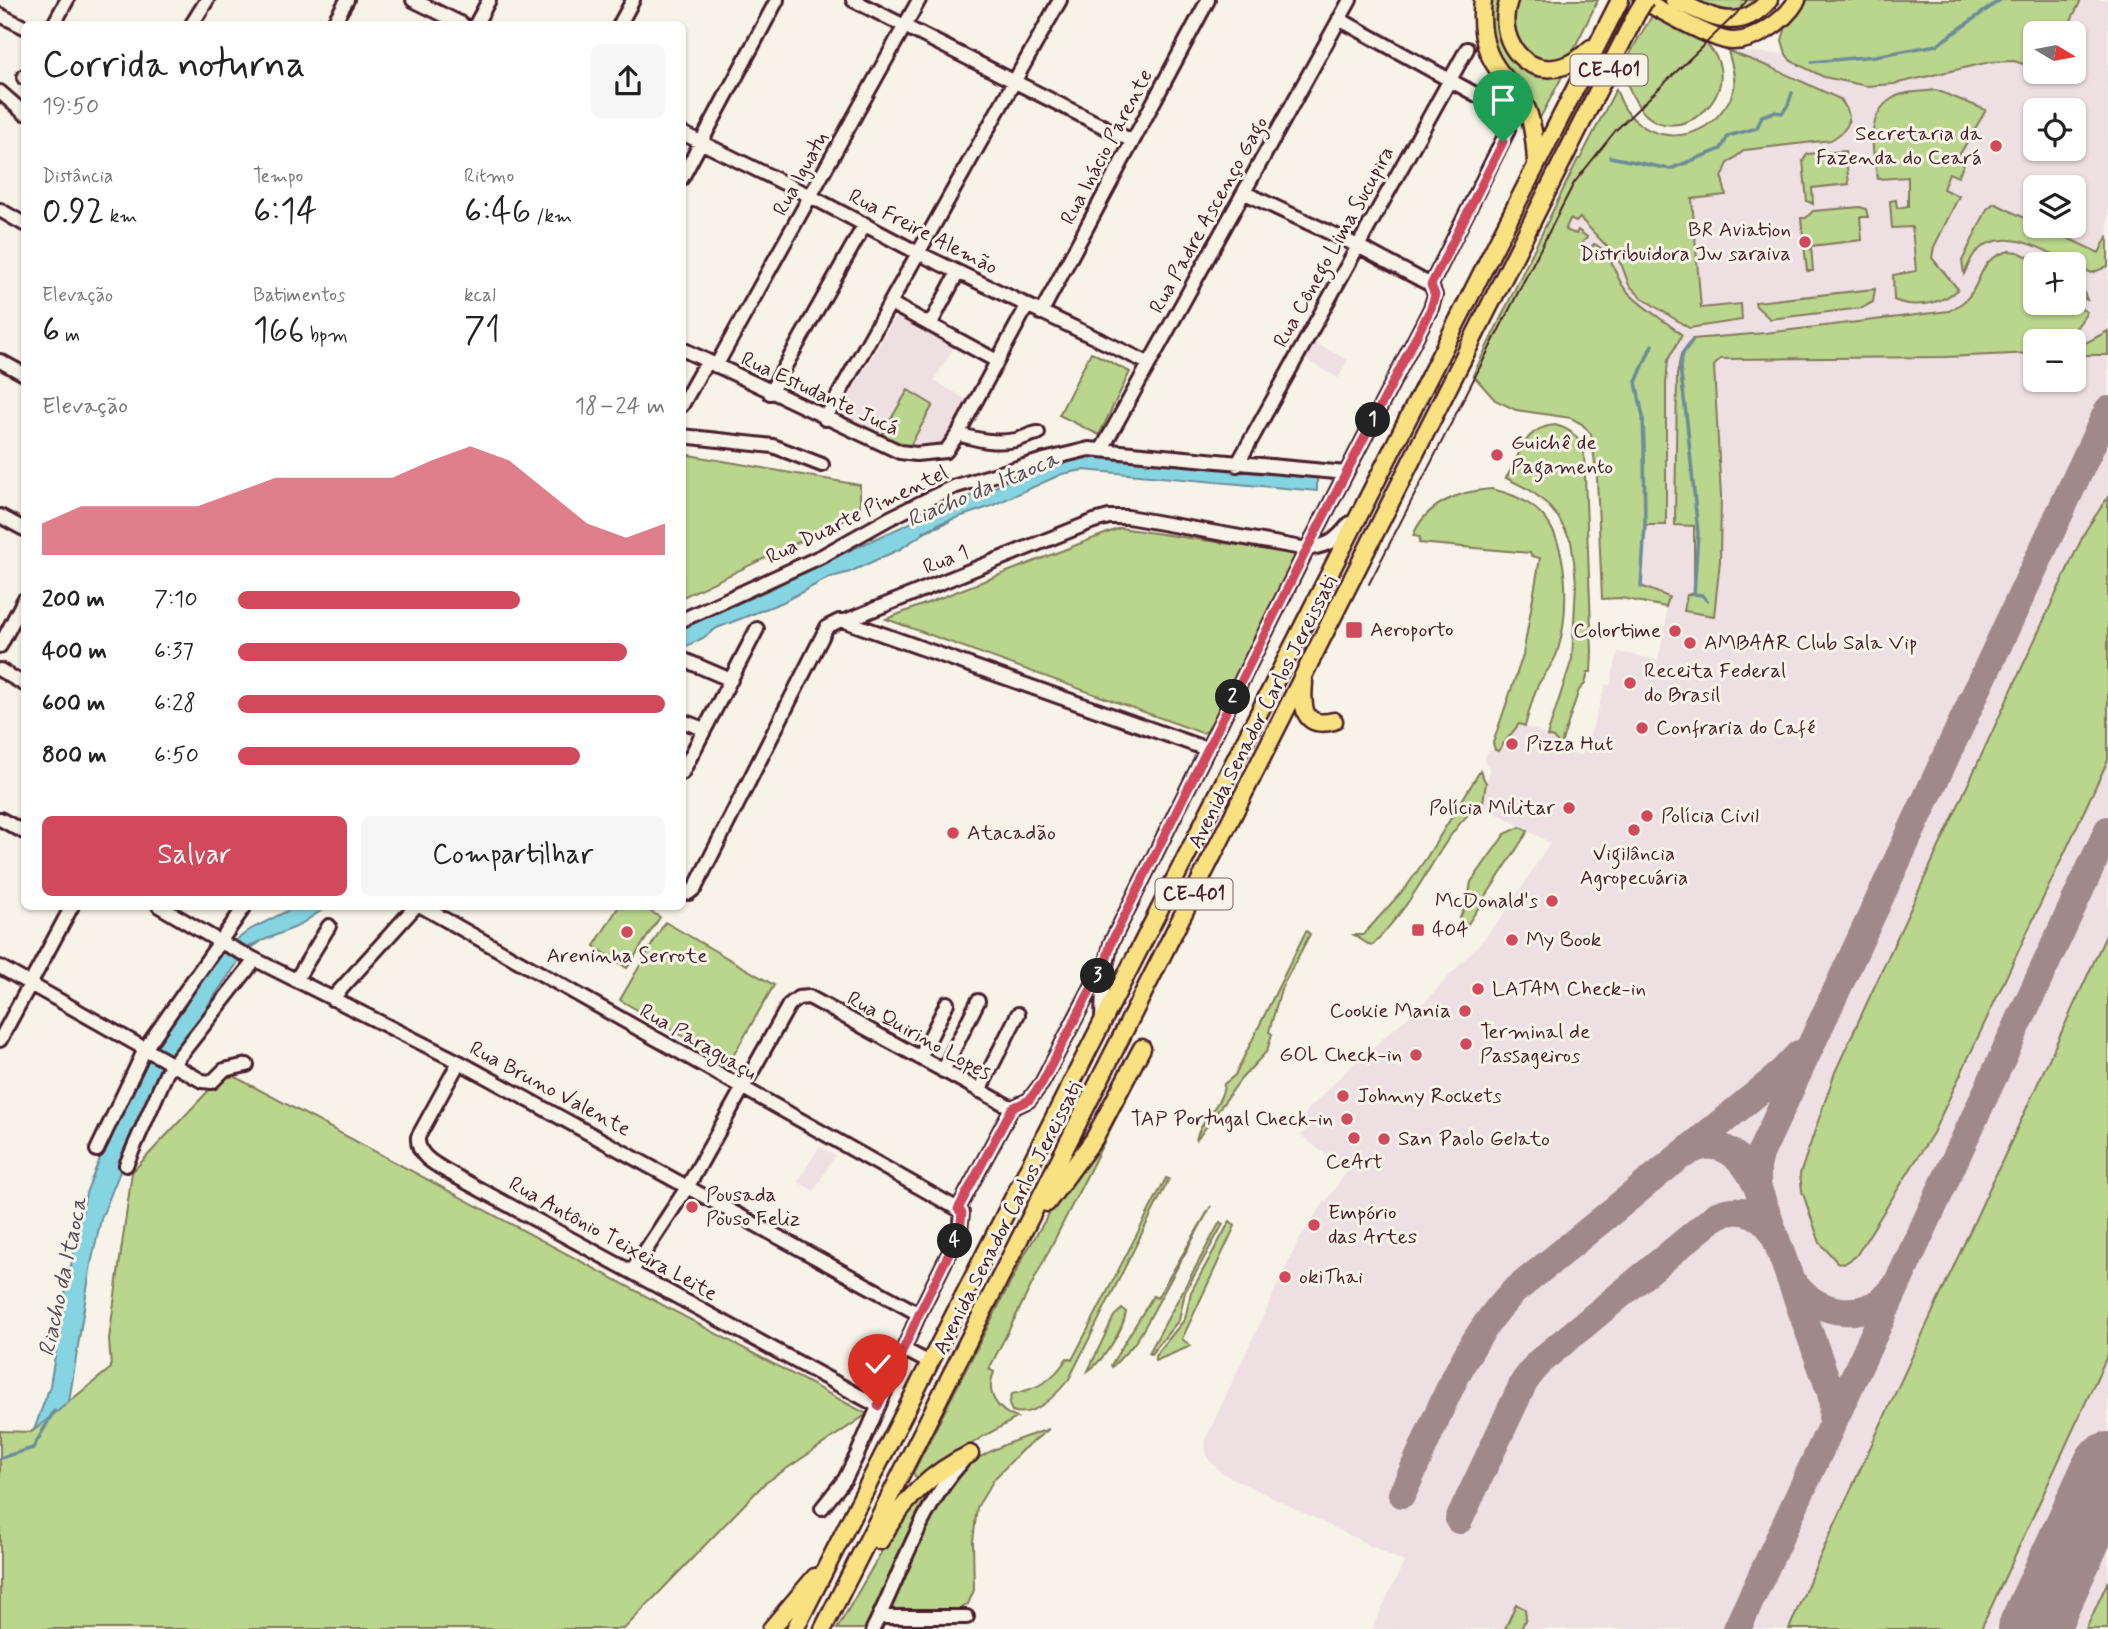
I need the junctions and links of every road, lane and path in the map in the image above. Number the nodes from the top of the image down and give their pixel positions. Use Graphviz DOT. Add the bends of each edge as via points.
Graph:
graph roads {
  1 [pos="67,0"];
  2 [pos="206,0"];
  3 [pos="347,0"];
  4 [pos="413,0"];
  5 [pos="489,0"];
  6 [pos="633,0"];
  7 [pos="777,0"];
  8 [pos="853,0"];
  9 [pos="919,0"];
  10 [pos="1060,0"];
  11 [pos="1208,0"];
  12 [pos="1350,0"];
  13 [pos="1483,0"];
  14 [pos="1509,0"];
  15 [pos="1674,0"];
  16 [pos="1769,0"];
  17 [pos="1797,0"];
  18 [pos="1619,2"];
  19 [pos="1641,4"];
  20 [pos="0,15"];
  21 [pos="1339,19"];
  22 [pos="56,21"];
  23 [pos="194,21"];
  24 [pos="335,21"];
  25 [pos="457,21"];
  26 [pos="478,21"];
  27 [pos="622,21"];
  28 [pos="21,26"];
  29 [pos="905,26"];
  30 [pos="1598,42"];
  31 [pos="1467,49"];
  32 [pos="1450,79"];
  33 [pos="1015,81"];
  34 [pos="0,92"];
  35 [pos="21,110"];
  36 [pos="686,135"];
  37 [pos="1132,141"];
  38 [pos="702,142"];
  39 [pos="1536,164"];
  40 [pos="686,171"];
  41 [pos="1245,193"];
  42 [pos="810,196"];
  43 [pos="1,212"];
  44 [pos="21,222"];
  45 [pos="865,224"];
  46 [pos="1356,245"];
  47 [pos="918,253"];
  48 [pos="958,272"];
  49 [pos="1431,285"];
  50 [pos="890,303"];
  51 [pos="1027,306"];
  52 [pos="1041,313"];
  53 [pos="930,325"];
  54 [pos="686,351"];
  55 [pos="0,361"];
  56 [pos="996,361"];
  57 [pos="1148,363"];
  58 [pos="712,364"];
  59 [pos="21,372"];
  60 [pos="770,393"];
  61 [pos="686,398"];
  62 [pos="825,419"];
  63 [pos="1038,432"];
  64 [pos="958,434"];
  65 [pos="686,436"];
  66 [pos="1102,449"];
  67 [pos="822,465"];
  68 [pos="1237,465"];
  69 [pos="1346,473"];
  70 [pos="1361,511"];
  71 [pos="0,516"];
  72 [pos="21,527"];
  73 [pos="1307,549"];
  74 [pos="21,606"];
  75 [pos="686,618"];
  76 [pos="845,621"];
  77 [pos="757,629"];
  78 [pos="0,646"];
  79 [pos="686,661"];
  80 [pos="0,670"];
  81 [pos="1305,675"];
  82 [pos="731,680"];
  83 [pos="21,682"];
  84 [pos="1334,721"];
  85 [pos="686,722"];
  86 [pos="704,729"];
  87 [pos="1207,749"];
  88 [pos="686,765"];
  89 [pos="0,819"];
  90 [pos="21,830"];
  91 [pos="686,893"];
  92 [pos="70,910"];
  93 [pos="166,910"];
  94 [pos="241,910"];
  95 [pos="414,910"];
  96 [pos="425,910"];
  97 [pos="329,926"];
  98 [pos="221,942"];
  99 [pos="253,958"];
  100 [pos="1107,958"];
  101 [pos="0,967"];
  102 [pos="296,980"];
  103 [pos="30,983"];
  104 [pos="332,999"];
  105 [pos="978,1001"];
  106 [pos="947,1003"];
  107 [pos="1018,1014"];
  108 [pos="1102,1021"];
  109 [pos="0,1040"];
  110 [pos="1142,1048"];
  111 [pos="148,1050"];
  112 [pos="920,1058"];
  113 [pos="459,1062"];
  114 [pos="171,1063"];
  115 [pos="247,1065"];
  116 [pos="943,1071"];
  117 [pos="742,1089"];
  118 [pos="979,1091"];
  119 [pos="1012,1108"];
  120 [pos="97,1150"];
  121 [pos="127,1165"];
  122 [pos="688,1186"];
  123 [pos="958,1209"];
  124 [pos="1021,1239"];
  125 [pos="632,1271"];
  126 [pos="919,1314"];
  127 [pos="903,1349"];
  128 [pos="930,1363"];
  129 [pos="878,1406"];
  130 [pos="970,1454"];
  131 [pos="822,1508"];
  132 [pos="825,1569"];
  133 [pos="835,1606"];
  134 [pos="967,1617"];
  135 [pos="876,1623"];
  136 [pos="771,1629"];
  137 [pos="795,1629"];
  138 [pos="824,1629"];
  1 -- 22 [label="street"];
  2 -- 23 [label="street"];
  3 -- 24 [label="street"];
  4 -- 25 [label="street"];
  5 -- 26 [label="street"];
  6 -- 27 [label="street"];
  7 -- 38 [label="street"];
  8 -- 29 [label="street"];
  9 -- 29 [label="street, Rua Iguatu"];
  10 -- 33 [label="street"];
  11 -- 37 [label="street, Rua Inácio Parente"];
  12 -- 21 [label="street, Rua Padre Ascenço Gago"];
  13 -- 39 [label="main road" via="1484,39 1496,68 1526,106"];
  14 -- 30 [label="main road" via="1506,36 1522,58 1535,66 1562,67 1576,62"];
  15 -- 16 [label="main road" via="1723,21 1746,18"];
  17 -- 19 [label="main road" via="1781,19 1742,40 1726,40"];
  18 -- 30 [label="main road, Avenida Senador Carlos Jereissati / CE-401"];
  19 -- 81 [label="main road, Avenida Senador Carlos Jereissati / CE-401"];
  20 -- 28 [label="street"];
  21 -- 32 [label="street"];
  21 -- 41 [label="street, Rua Padre Ascenço Gago"];
  29 -- 33 [label="street"];
  29 -- 42 [label="street, Rua Iguatu"];
  30 -- 39 [label="main road, Avenida Senador Carlos Jereissati / CE-401"];
  31 -- 32 [label="street, Rua Cônego Lima Sucupira"];
  32 -- 46 [label="street, Rua Cônego Lima Sucupira"];
  32 -- 49 [label="street" via="1495,105 1508,125"];
  33 -- 37 [label="street"];
  33 -- 47 [label="street"];
  34 -- 35 [label="street"];
  36 -- 38 [label="street, Rua Freire Alemão"];
  37 -- 52 [label="street, Rua Inácio Parente"];
  38 -- 40 [label="street"];
  38 -- 42 [label="street, Rua Freire Alemão"];
  39 -- 70 [label="main road, Avenida Senador Carlos Jereissati / CE-401"];
  41 -- 46 [label="street"];
  41 -- 57 [label="street, Rua Padre Ascenço Gago"];
  42 -- 45 [label="street, Rua Freire Alemão"];
  42 -- 58 [label="street, Rua Iguatu"];
  43 -- 44 [label="street"];
  45 -- 47 [label="street, Rua Freire Alemão"];
  45 -- 60 [label="street"];
  46 -- 49 [label="street"];
  46 -- 68 [label="street, Rua Cônego Lima Sucupira"];
  47 -- 48 [label="street, Rua Freire Alemão"];
  47 -- 50 [label="street"];
  48 -- 51 [label="street, Rua Freire Alemão"];
  48 -- 53 [label="street"];
  49 -- 69 [label="street" via="1435,295 1431,308"];
  50 -- 53 [label="street"];
  50 -- 62 [label="street"];
  51 -- 52 [label="street, Rua Freire Alemão"];
  51 -- 56 [label="street"];
  52 -- 57 [label="street, Rua Freire Alemão"];
  53 -- 56 [label="street"];
  54 -- 58 [label="street, Rua Estudante Jucá"];
  55 -- 59 [label="street"];
  56 -- 64 [label="street"];
  57 -- 66 [label="street, Rua Padre Ascenço Gago"];
  58 -- 60 [label="street, Rua Estudante Jucá"];
  58 -- 61 [label="street, Rua Iguatu" via="700,373"];
  60 -- 62 [label="street, Rua Estudante Jucá"];
  62 -- 64 [label="street, Rua Estudante Jucá" via="900,452 916,454 946,451"];
  63 -- 64 [label="street" via="1001,442"];
  65 -- 67 [label="street" via="773,446"];
  66 -- 68 [label="street, Rua Duarte Pimentel"];
  66 -- 75 [label="street, Rua Duarte Pimentel" via="1044,460 953,487 822,556"];
  68 -- 69 [label="street, Rua Duarte Pimentel"];
  69 -- 73 [label="street"];
  70 -- 73 [label="street" via="1335,540"];
  70 -- 108 [label="main road, Avenida Senador Carlos Jereissati / CE-401"];
  71 -- 72 [label="street"];
  73 -- 76 [label="street, Rua 1" via="1109,517"];
  73 -- 87 [label="street"];
  74 -- 78 [label="street"];
  76 -- 87 [label="street"];
  76 -- 91 [label="street, Rua 1" via="827,627 695,888"];
  77 -- 82 [label="street"];
  79 -- 82 [label="street"];
  80 -- 83 [label="street"];
  81 -- 84 [label="main road" via="1306,714 1316,721"];
  81 -- 124 [label="main road, Avenida Senador Carlos Jereissati / CE-401"];
  82 -- 86 [label="street"];
  85 -- 86 [label="street"];
  86 -- 88 [label="street"];
  87 -- 100 [label="street"];
  89 -- 90 [label="street"];
  92 -- 103 [label="street"];
  93 -- 98 [label="street, Rua Bruno Valente"];
  94 -- 98 [label="street"];
  95 -- 104 [label="street"];
  96 -- 117 [label="street, Rua Paraguaçu"];
  97 -- 102 [label="street"];
  98 -- 99 [label="street, Rua Bruno Valente"];
  98 -- 111 [label="street"];
  99 -- 102 [label="street, Rua Bruno Valente"];
  99 -- 114 [label="street"];
  100 -- 108 [label="street"];
  100 -- 119 [label="street" via="1042,1083 1029,1100"];
  101 -- 103 [label="street"];
  102 -- 104 [label="street, Rua Bruno Valente"];
  103 -- 109 [label="street"];
  103 -- 111 [label="street"];
  104 -- 113 [label="street, Rua Bruno Valente"];
  105 -- 116 [label="street"];
  106 -- 112 [label="street"];
  107 -- 118 [label="street"];
  108 -- 128 [label="main road, Avenida Senador Carlos Jereissati / CE-401"];
  110 -- 124 [label="main road" via="1094,1139"];
  111 -- 114 [label="street"];
  111 -- 120 [label="street"];
  112 -- 116 [label="street, Rua Quirino Lopes"];
  112 -- 117 [label="street, Rua Quirino Lopes" via="809,998 798,998 789,1005"];
  113 -- 122 [label="street, Rua Bruno Valente"];
  113 -- 125 [label="street, Rua Antônio Teixeira Leite" via="418,1137 421,1153"];
  114 -- 115 [label="street" via="210,1083 224,1070"];
  114 -- 121 [label="street"];
  116 -- 118 [label="street, Rua Quirino Lopes"];
  117 -- 122 [label="street"];
  117 -- 123 [label="street, Rua Paraguaçu"];
  118 -- 119 [label="street, Rua Quirino Lopes"];
  119 -- 123 [label="street"];
  122 -- 125 [label="street"];
  122 -- 126 [label="street, Rua Bruno Valente"];
  123 -- 126 [label="street" via="962,1213 960,1231"];
  124 -- 133 [label="main road, Avenida Senador Carlos Jereissati / CE-401"];
  125 -- 129 [label="street, Rua Antônio Teixeira Leite"];
  126 -- 127 [label="street"];
  127 -- 128 [label="street"];
  127 -- 129 [label="street"];
  128 -- 132 [label="main road, Avenida Senador Carlos Jereissati / CE-401"];
  129 -- 131 [label="street" via="845,1479"];
  130 -- 133 [label="main road" via="906,1500"];
  130 -- 135 [label="street" via="935,1499"];
  132 -- 136 [label="main road"];
  132 -- 137 [label="main road, Avenida Senador Carlos Jereissati / CE-401"];
  133 -- 138 [label="main road, Avenida Senador Carlos Jereissati / CE-401"];
  134 -- 135 [label="street"];
}
